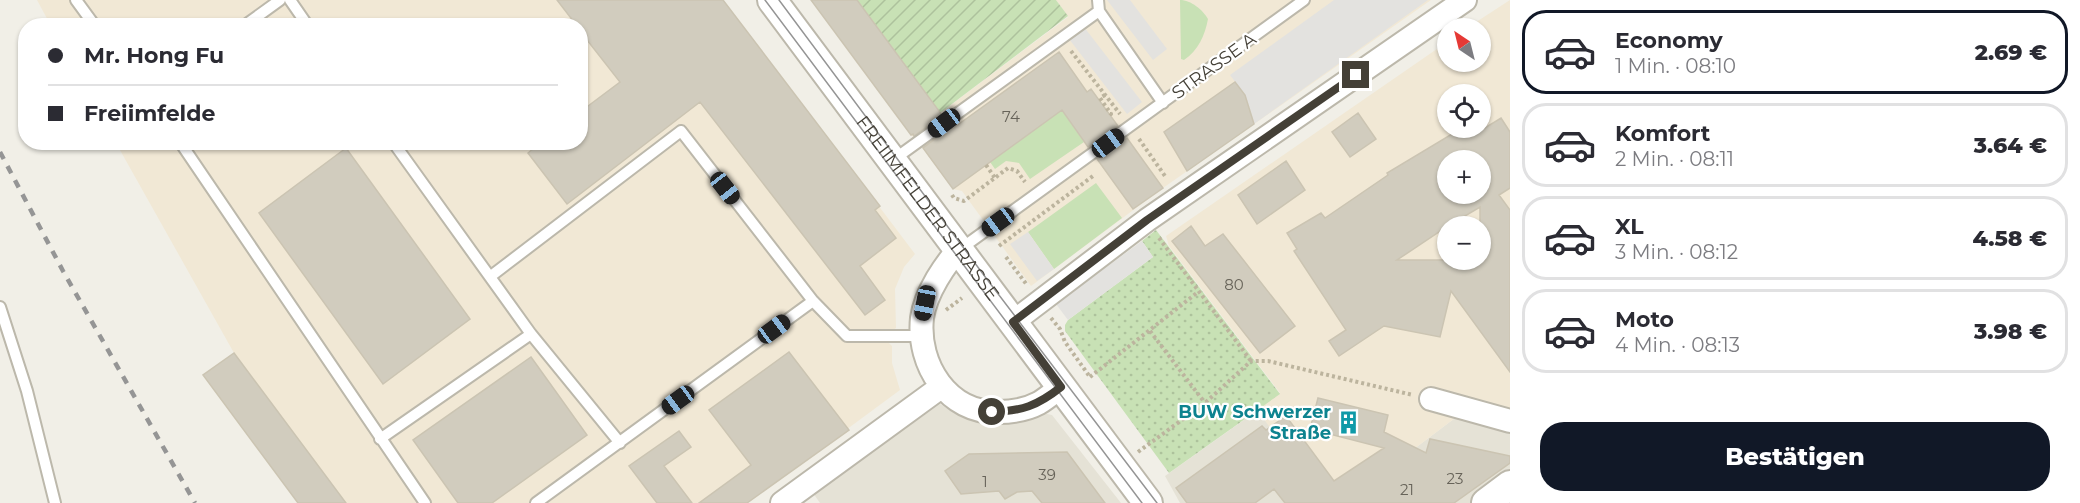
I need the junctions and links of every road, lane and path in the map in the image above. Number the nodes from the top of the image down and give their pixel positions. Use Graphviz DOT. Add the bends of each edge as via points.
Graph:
graph roads {
  1 [pos="76,0"];
  2 [pos="280,0"];
  3 [pos="290,0"];
  4 [pos="772,0"];
  5 [pos="1304,0"];
  6 [pos="1465,0"];
  7 [pos="1098,5"];
  8 [pos="89,18"];
  9 [pos="255,18"];
  10 [pos="302,18"];
  11 [pos="1064,43"];
  12 [pos="1105,95"];
  13 [pos="1163,103"];
  14 [pos="1110,114"];
  15 [pos="1126,130"];
  16 [pos="185,150"];
  17 [pos="399,150"];
  18 [pos="893,161"];
  19 [pos="986,165"];
  20 [pos="1094,175"];
  21 [pos="1165,176"];
  22 [pos="995,178"];
  23 [pos="1027,185"];
  24 [pos="947,189"];
  25 [pos="1147,220"];
  26 [pos="999,246"];
  27 [pos="959,250"];
  28 [pos="1006,257"];
  29 [pos="490,276"];
  30 [pos="1198,292"];
  31 [pos="962,298"];
  32 [pos="813,301"];
  33 [pos="1040,302"];
  34 [pos="0,307"];
  35 [pos="943,312"];
  36 [pos="1013,322"];
  37 [pos="1150,331"];
  38 [pos="531,334"];
  39 [pos="922,336"];
  40 [pos="1251,361"];
  41 [pos="1090,377"];
  42 [pos="1072,384"];
  43 [pos="941,387"];
  44 [pos="1431,399"];
  45 [pos="1205,403"];
  46 [pos="1510,421"];
  47 [pos="380,440"];
  48 [pos="620,443"];
  49 [pos="1137,453"];
  50 [pos="1510,485"];
  51 [pos="55,503"];
  52 [pos="425,503"];
  53 [pos="536,503"];
  54 [pos="782,503"];
  55 [pos="1148,503"];
  56 [pos="1486,503"];
  1 -- 8 [label="lane"];
  2 -- 9 [label="lane"];
  3 -- 10 [label="lane"];
  4 -- 18 [label="street, FREIIMFELDER STRASSE"];
  5 -- 13 [label="lane, STRASSE A"];
  6 -- 25 [label="street"];
  7 -- 13 [label="lane"];
  7 -- 18 [label="lane"];
  11 -- 12 [label="path"];
  12 -- 14 [label="path" via="1100,98"];
  12 -- 15 [label="path"];
  13 -- 15 [label="lane, STRASSE A"];
  15 -- 21 [label="path"];
  15 -- 27 [label="lane, STRASSE A"];
  16 -- 47 [label="lane"];
  17 -- 29 [label="lane"];
  18 -- 27 [label="street, FREIIMFELDER STRASSE"];
  19 -- 22 [label="path"];
  20 -- 26 [label="path"];
  22 -- 23 [label="path" via="1008,168 1017,171"];
  22 -- 24 [label="path" via="964,201 954,198"];
  25 -- 30 [label="path"];
  25 -- 33 [label="street"];
  27 -- 36 [label="street, FREIIMFELDER STRASSE"];
  27 -- 39 [label="street" via="940,273 925,303"];
  28 -- 33 [label="path"];
  29 -- 32 [label="lane" via="681,131"];
  29 -- 38 [label="lane"];
  30 -- 37 [label="path"];
  30 -- 40 [label="path"];
  31 -- 35 [label="path"];
  32 -- 39 [label="lane" via="847,336"];
  32 -- 48 [label="lane"];
  33 -- 36 [label="street"];
  33 -- 41 [label="path"];
  34 -- 51 [label="lane" via="27,391"];
  36 -- 42 [label="street, FREIIMFELDER STRASSE"];
  37 -- 41 [label="path"];
  37 -- 45 [label="path"];
  38 -- 47 [label="lane"];
  38 -- 48 [label="lane"];
  39 -- 43 [label="street" via="928,364"];
  40 -- 44 [label="path" via="1268,361"];
  40 -- 45 [label="path"];
  41 -- 42 [label="path"];
  42 -- 43 [label="street" via="1026,409 992,412 975,410"];
  42 -- 55 [label="street, FREIIMFELDER STRASSE"];
  43 -- 54 [label="street"];
  44 -- 46 [label="street"];
  45 -- 49 [label="path"];
  47 -- 52 [label="lane"];
  48 -- 53 [label="lane"];
  50 -- 56 [label="street"];
}
